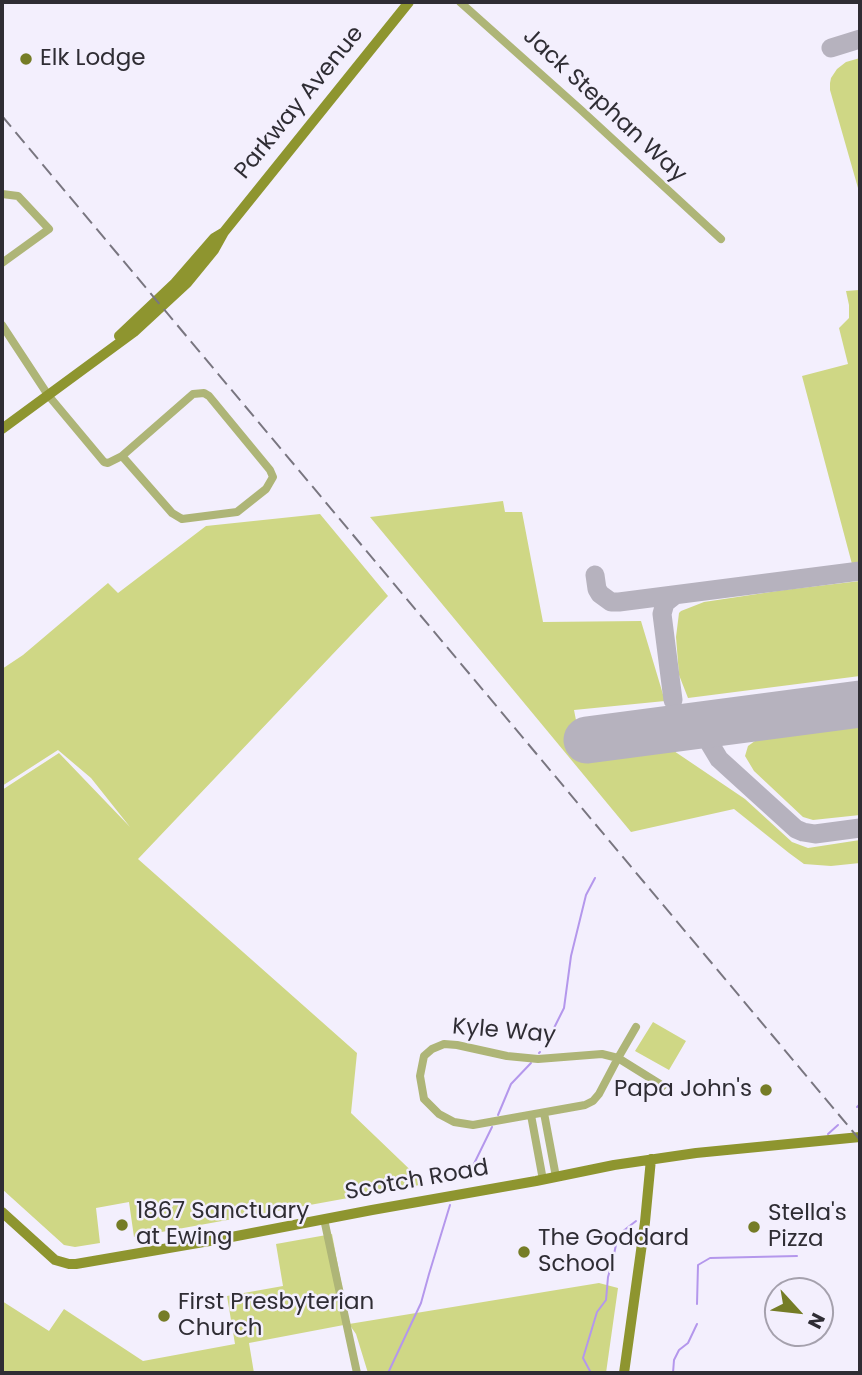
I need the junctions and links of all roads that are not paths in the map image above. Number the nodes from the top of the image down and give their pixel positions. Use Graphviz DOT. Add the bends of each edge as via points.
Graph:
graph roads {
  1 [pos="409,2"];
  2 [pos="460,2"];
  3 [pos="2,194"];
  4 [pos="721,239"];
  5 [pos="2,263"];
  6 [pos="2,325"];
  7 [pos="48,396"];
  8 [pos="2,429"];
  9 [pos="121,456"];
  10 [pos="636,1027"];
  11 [pos="618,1058"];
  12 [pos="663,1086"];
  13 [pos="544,1112"];
  14 [pos="531,1115"];
  15 [pos="860,1137"];
  16 [pos="651,1159"];
  17 [pos="556,1177"];
  18 [pos="543,1180"];
  19 [pos="2,1212"];
  20 [pos="324,1219"];
  21 [pos="357,1373"];
  22 [pos="624,1373"];
  1 -- 7 [label="main road, Parkway Avenue" via="171,299"];
  2 -- 4 [label="street, Jack Stephan Way"];
  3 -- 5 [label="street" via="18,196 50,229"];
  6 -- 7 [label="street"];
  7 -- 8 [label="main road, Parkway Avenue"];
  7 -- 9 [label="street" via="104,462"];
  9 -- 9 [label="street" via="193,394 204,393 273,477 237,512 182,519"];
  10 -- 11 [label="street, Kyle Way"];
  11 -- 12 [label="street, Kyle Way"];
  11 -- 13 [label="street, Kyle Way" via="593,1101"];
  11 -- 14 [label="street, Kyle Way" via="602,1054 538,1059 444,1044 424,1056 420,1076 424,1099 439,1114 473,1125"];
  13 -- 14 [label="street, Kyle Way"];
  13 -- 17 [label="street"];
  14 -- 18 [label="street"];
  15 -- 16 [label="main road, Scotch Road"];
  16 -- 17 [label="main road, Scotch Road"];
  16 -- 22 [label="main road"];
  17 -- 18 [label="main road, Scotch Road"];
  18 -- 20 [label="main road, Scotch Road"];
  19 -- 20 [label="main road, Scotch Road" via="55,1259 69,1264"];
  20 -- 21 [label="street"];
}
